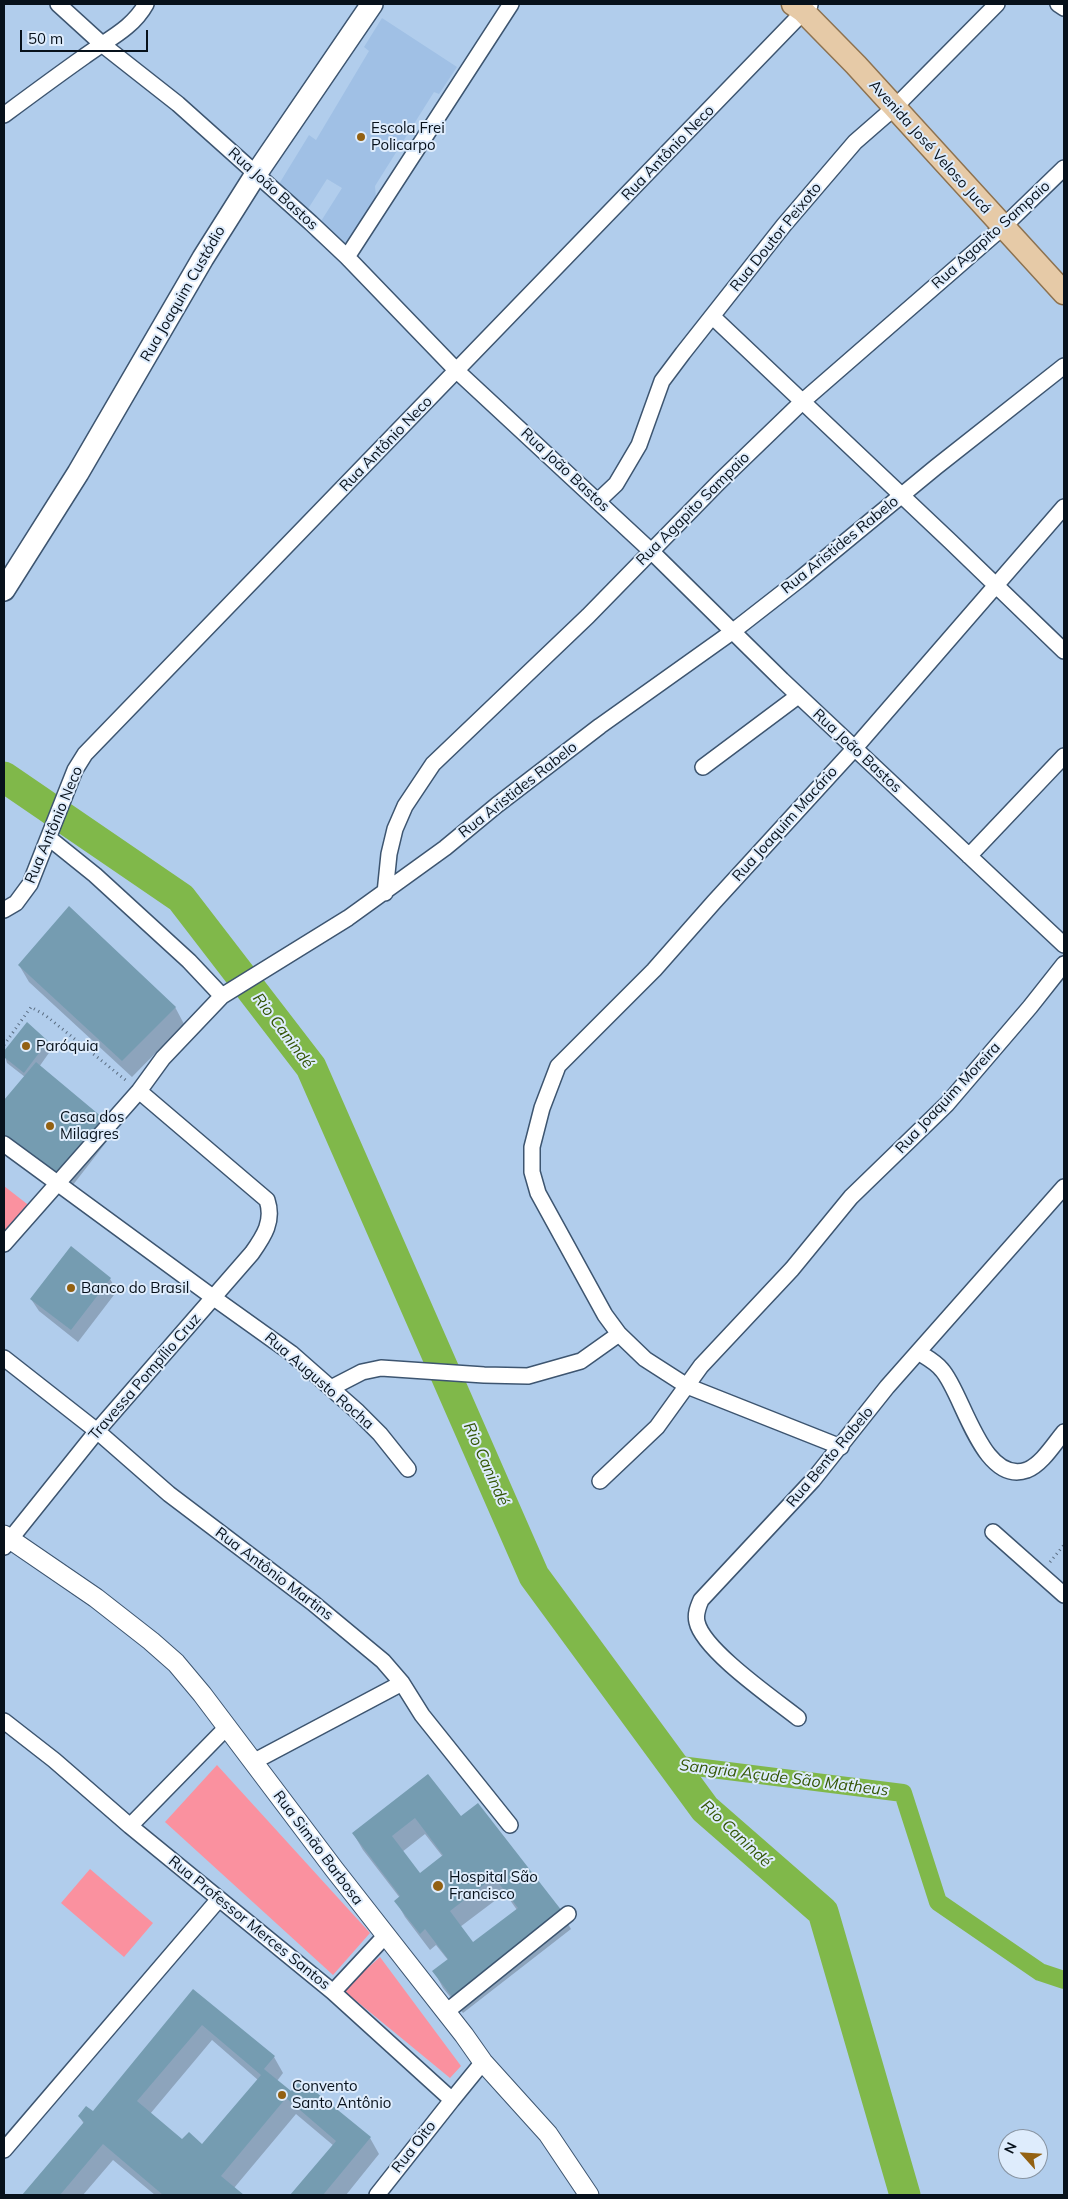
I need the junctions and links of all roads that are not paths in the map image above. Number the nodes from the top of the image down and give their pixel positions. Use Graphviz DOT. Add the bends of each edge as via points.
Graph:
graph roads {
  1 [pos="58,4"];
  2 [pos="146,4"];
  3 [pos="372,4"];
  4 [pos="511,4"];
  5 [pos="997,4"];
  6 [pos="1058,4"];
  7 [pos="802,6"];
  8 [pos="1064,8"];
  9 [pos="103,45"];
  10 [pos="894,108"];
  11 [pos="4,115"];
  12 [pos="1064,168"];
  13 [pos="256,174"];
  14 [pos="1002,227"];
  15 [pos="347,257"];
  16 [pos="1064,293"];
  17 [pos="713,317"];
  18 [pos="1064,366"];
  19 [pos="457,371"];
  20 [pos="803,401"];
  21 [pos="902,494"];
  22 [pos="598,501"];
  23 [pos="1064,507"];
  24 [pos="651,551"];
  25 [pos="996,586"];
  26 [pos="4,590"];
  27 [pos="732,632"];
  28 [pos="1064,651"];
  29 [pos="798,696"];
  30 [pos="854,749"];
  31 [pos="1064,756"];
  32 [pos="703,767"];
  33 [pos="51,833"];
  34 [pos="969,856"];
  35 [pos="385,893"];
  36 [pos="4,910"];
  37 [pos="1064,946"];
  38 [pos="1064,964"];
  39 [pos="222,996"];
  40 [pos="139,1090"];
  41 [pos="4,1144"];
  42 [pos="58,1183"];
  43 [pos="1064,1187"];
  44 [pos="4,1244"];
  45 [pos="214,1298"];
  46 [pos="619,1334"];
  47 [pos="918,1352"];
  48 [pos="4,1358"];
  49 [pos="687,1386"];
  50 [pos="331,1388"];
  51 [pos="97,1431"];
  52 [pos="1064,1432"];
  53 [pos="841,1447"];
  54 [pos="408,1469"];
  55 [pos="600,1481"];
  56 [pos="992,1532"];
  57 [pos="6,1540"];
  58 [pos="1064,1595"];
  59 [pos="402,1683"];
  60 [pos="798,1718"];
  61 [pos="4,1721"];
  62 [pos="227,1727"];
  63 [pos="252,1762"];
  64 [pos="510,1825"];
  65 [pos="130,1826"];
  66 [pos="219,1899"];
  67 [pos="568,1914"];
  68 [pos="386,1936"];
  69 [pos="334,1992"];
  70 [pos="446,2012"];
  71 [pos="483,2062"];
  72 [pos="452,2100"];
  73 [pos="4,2150"];
  74 [pos="377,2195"];
  75 [pos="589,2195"];
  1 -- 9 [label="street, Rua João Bastos"];
  2 -- 9 [label="street" via="132,24"];
  3 -- 13 [label="main road, Rua Joaquim Custódio"];
  4 -- 15 [label="street"];
  5 -- 10 [label="street, Rua Doutor Peixoto"];
  6 -- 8 [label="street"];
  7 -- 10 [label="main road, Avenida José Veloso Jucá"];
  7 -- 19 [label="street, Rua Antônio Neco"];
  9 -- 11 [label="street"];
  9 -- 13 [label="street, Rua João Bastos" via="178,104"];
  10 -- 14 [label="main road, Avenida José Veloso Jucá"];
  10 -- 17 [label="street, Rua Doutor Peixoto" via="855,142 825,175"];
  12 -- 14 [label="street, Rua Agapito Sampaio"];
  13 -- 15 [label="street, Rua João Bastos"];
  13 -- 26 [label="main road, Rua Joaquim Custódio" via="203,258 78,474"];
  14 -- 16 [label="main road, Avenida José Veloso Jucá"];
  14 -- 20 [label="street, Rua Agapito Sampaio"];
  15 -- 19 [label="street, Rua João Bastos"];
  17 -- 20 [label="street"];
  17 -- 22 [label="street, Rua Doutor Peixoto" via="662,382 639,445 616,484"];
  18 -- 21 [label="street, Rua Aristides Rabelo"];
  19 -- 22 [label="street, Rua João Bastos"];
  19 -- 33 [label="street, Rua Antônio Neco" via="85,754"];
  20 -- 21 [label="street"];
  20 -- 24 [label="street, Rua Agapito Sampaio"];
  21 -- 25 [label="street"];
  21 -- 27 [label="street, Rua Aristides Rabelo"];
  22 -- 24 [label="street, Rua João Bastos"];
  23 -- 25 [label="street, Rua Joaquim Macário"];
  24 -- 27 [label="street, Rua João Bastos"];
  24 -- 35 [label="street, Rua Agapito Sampaio" via="433,764 405,806 395,829"];
  25 -- 28 [label="street"];
  25 -- 30 [label="street, Rua Joaquim Macário"];
  27 -- 29 [label="street, Rua João Bastos"];
  27 -- 35 [label="street, Rua Aristides Rabelo" via="600,726"];
  29 -- 30 [label="street, Rua João Bastos"];
  29 -- 32 [label="street"];
  30 -- 34 [label="street, Rua João Bastos"];
  30 -- 46 [label="street, Rua Joaquim Macário" via="654,970 558,1066 532,1147 532,1172 538,1193 605,1315"];
  31 -- 34 [label="street"];
  33 -- 36 [label="street, Rua Antônio Neco" via="25,893"];
  33 -- 39 [label="street" via="189,961"];
  34 -- 37 [label="street, Rua João Bastos"];
  35 -- 39 [label="street, Rua Aristides Rabelo"];
  38 -- 49 [label="street, Rua Joaquim Moreira" via="947,1104 851,1197 792,1269 701,1366"];
  39 -- 40 [label="street, Rua Aristides Rabelo" via="163,1058"];
  40 -- 42 [label="street, Rua Aristides Rabelo"];
  40 -- 45 [label="street, Travessa Pompílio Cruz" via="267,1200 270,1210 268,1224 260,1241"];
  41 -- 42 [label="street, Rua Augusto Rocha"];
  42 -- 44 [label="street, Rua Aristides Rabelo"];
  42 -- 45 [label="street, Rua Augusto Rocha"];
  43 -- 47 [label="street, Rua Bento Rabelo"];
  45 -- 50 [label="street, Rua Augusto Rocha" via="291,1353"];
  45 -- 51 [label="street, Travessa Pompílio Cruz"];
  46 -- 49 [label="street" via="644,1359"];
  46 -- 50 [label="street" via="581,1361 528,1376 380,1368 362,1372"];
  47 -- 52 [label="street" via="942,1370 955,1389 980,1445 1001,1466 1017,1471 1027,1470"];
  47 -- 53 [label="street, Rua Bento Rabelo"];
  48 -- 51 [label="street, Rua Antônio Martins"];
  49 -- 53 [label="street"];
  49 -- 55 [label="street, Rua Joaquim Moreira" via="657,1426"];
  50 -- 54 [label="street, Rua Augusto Rocha" via="380,1434"];
  51 -- 57 [label="street, Travessa Pompílio Cruz"];
  51 -- 59 [label="street, Rua Antônio Martins" via="169,1494 342,1626 383,1661"];
  53 -- 60 [label="street, Rua Bento Rabelo" via="701,1600 696,1613 697,1624 705,1639 722,1657"];
  56 -- 58 [label="street"];
  57 -- 62 [label="street, Rua Simão Barbosa" via="96,1598 151,1641 176,1663"];
  59 -- 63 [label="street"];
  59 -- 64 [label="street, Rua Antônio Martins" via="422,1715"];
  61 -- 65 [label="street, Rua Professor Merces Santos"];
  62 -- 63 [label="street, Rua Simão Barbosa"];
  62 -- 65 [label="street"];
  63 -- 68 [label="street, Rua Simão Barbosa"];
  65 -- 66 [label="street, Rua Professor Merces Santos"];
  66 -- 69 [label="street, Rua Professor Merces Santos"];
  66 -- 73 [label="street"];
  67 -- 70 [label="street"];
  68 -- 69 [label="street"];
  68 -- 70 [label="street, Rua Simão Barbosa"];
  69 -- 72 [label="street, Rua Professor Merces Santos"];
  70 -- 71 [label="street, Rua Simão Barbosa"];
  71 -- 72 [label="street"];
  71 -- 75 [label="street, Rua Simão Barbosa" via="548,2134"];
  72 -- 74 [label="street, Rua Oito"];
}
